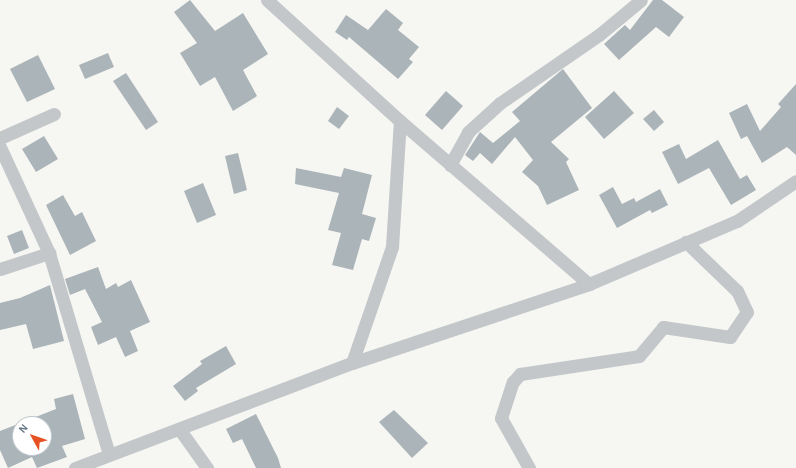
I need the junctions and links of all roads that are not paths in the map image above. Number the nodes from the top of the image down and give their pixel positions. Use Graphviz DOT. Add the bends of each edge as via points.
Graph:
graph roads {
  1 [pos="267,0"];
  2 [pos="641,0"];
  3 [pos="54,114"];
  4 [pos="400,121"];
  5 [pos="0,138"];
  6 [pos="0,147"];
  7 [pos="450,165"];
  8 [pos="796,181"];
  9 [pos="686,242"];
  10 [pos="49,253"];
  11 [pos="0,269"];
  12 [pos="589,284"];
  13 [pos="352,363"];
  14 [pos="180,430"];
  15 [pos="109,454"];
  16 [pos="75,468"];
  17 [pos="207,468"];
  18 [pos="529,468"];
  1 -- 4 [label="street"];
  2 -- 7 [label="street" via="600,34 500,103 468,132"];
  3 -- 5 [label="street"];
  4 -- 7 [label="street"];
  4 -- 13 [label="street" via="392,247"];
  6 -- 10 [label="street"];
  7 -- 12 [label="street"];
  8 -- 9 [label="street" via="737,221"];
  9 -- 12 [label="street"];
  9 -- 18 [label="street" via="737,291 747,312 730,337 663,327 639,356 520,374 513,382 501,418"];
  10 -- 11 [label="street"];
  10 -- 15 [label="street"];
  12 -- 13 [label="street"];
  13 -- 14 [label="street"];
  14 -- 15 [label="street"];
  14 -- 17 [label="street"];
  15 -- 16 [label="street"];
}
